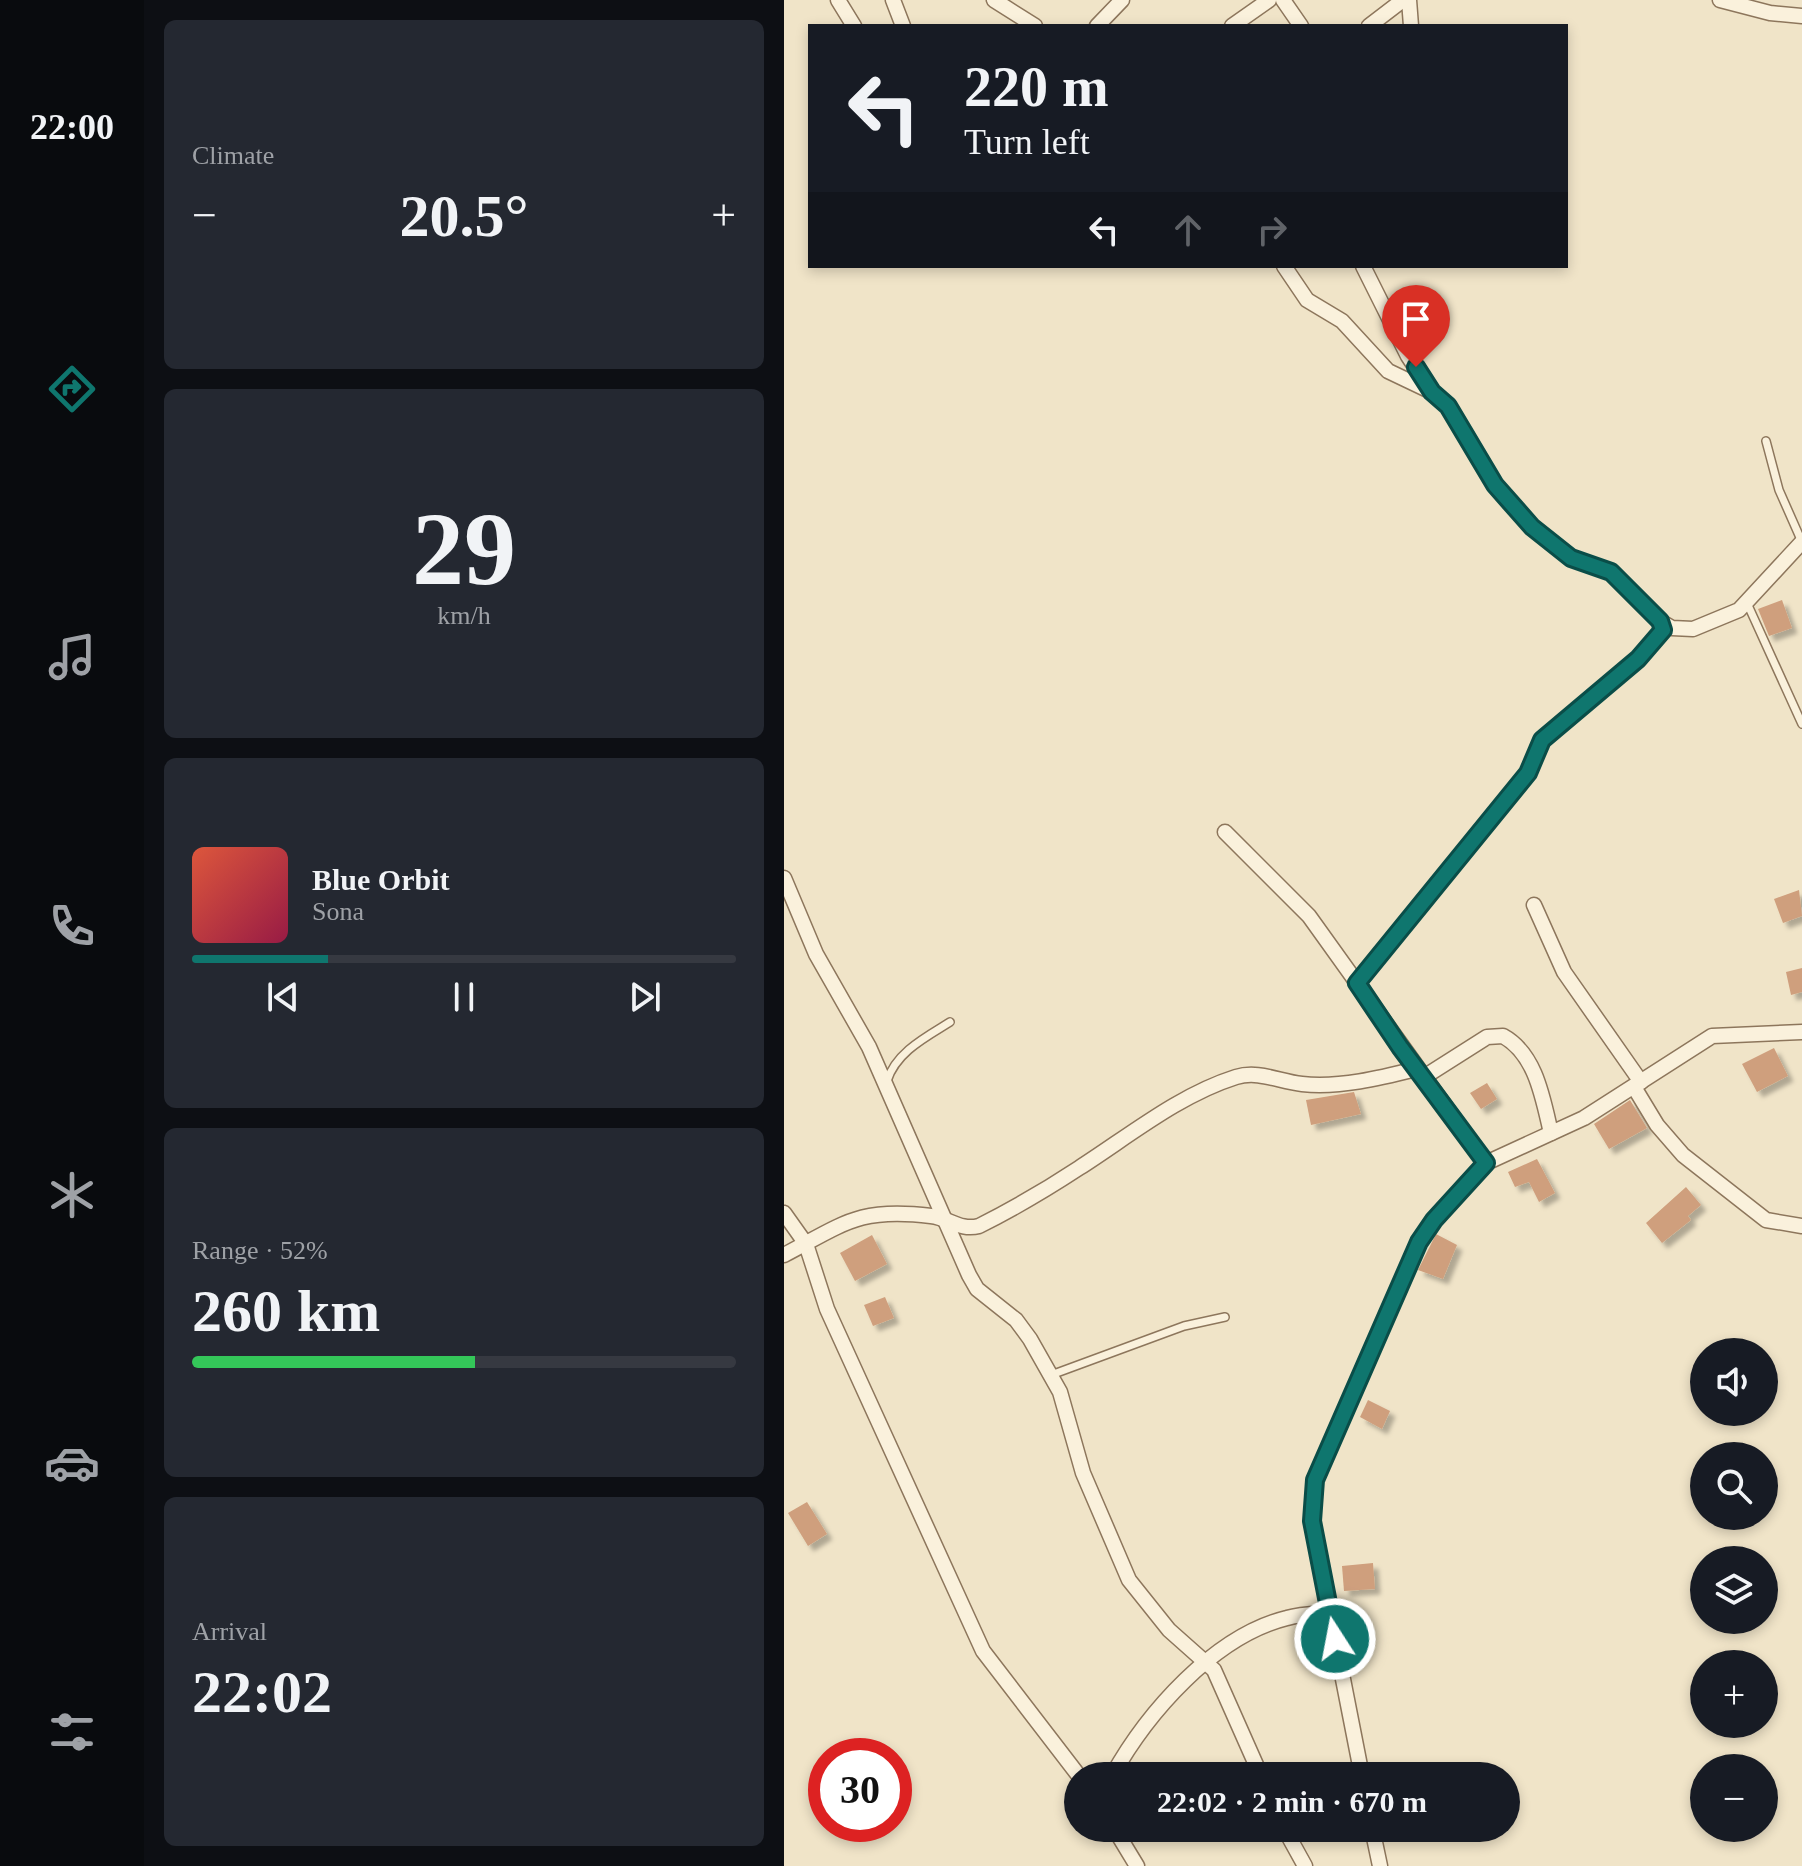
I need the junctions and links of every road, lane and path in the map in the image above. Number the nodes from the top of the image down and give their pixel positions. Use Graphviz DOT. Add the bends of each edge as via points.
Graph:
graph roads {
  1 [pos="838,0"];
  2 [pos="893,0"];
  3 [pos="994,0"];
  4 [pos="1122,0"];
  5 [pos="1269,0"];
  6 [pos="1283,0"];
  7 [pos="1406,0"];
  8 [pos="1720,0"];
  9 [pos="1802,16"];
  10 [pos="853,24"];
  11 [pos="902,24"];
  12 [pos="1032,24"];
  13 [pos="1099,24"];
  14 [pos="1235,24"];
  15 [pos="1300,24"];
  16 [pos="1372,24"];
  17 [pos="1411,24"];
  18 [pos="1285,268"];
  19 [pos="1364,268"];
  20 [pos="1432,392"];
  21 [pos="1766,441"];
  22 [pos="1802,542"];
  23 [pos="1747,603"];
  24 [pos="1660,621"];
  25 [pos="1802,724"];
  26 [pos="1225,832"];
  27 [pos="784,878"];
  28 [pos="1534,905"];
  29 [pos="1357,983"];
  30 [pos="950,1022"];
  31 [pos="1802,1032"];
  32 [pos="1420,1073"];
  33 [pos="1638,1084"];
  34 [pos="885,1087"];
  35 [pos="1551,1133"];
  36 [pos="1486,1163"];
  37 [pos="784,1213"];
  38 [pos="943,1218"];
  39 [pos="1802,1226"];
  40 [pos="806,1244"];
  41 [pos="784,1255"];
  42 [pos="1225,1317"];
  43 [pos="1051,1375"];
  44 [pos="1330,1613"];
  45 [pos="1207,1661"];
  46 [pos="1068,1762"];
  47 [pos="1122,1762"];
  48 [pos="1255,1762"];
  49 [pos="1359,1762"];
  50 [pos="1122,1842"];
  51 [pos="1292,1842"];
  52 [pos="1375,1842"];
  53 [pos="1137,1866"];
  54 [pos="1305,1866"];
  55 [pos="1380,1866"];
  1 -- 10 [label="street"];
  2 -- 11 [label="street"];
  3 -- 12 [label="street"];
  4 -- 13 [label="street"];
  5 -- 14 [label="street"];
  6 -- 15 [label="street"];
  7 -- 16 [label="street"];
  7 -- 17 [label="street"];
  8 -- 9 [label="street"];
  18 -- 20 [label="street" via="1307,300 1342,321 1388,371"];
  19 -- 20 [label="street"];
  20 -- 24 [label="street" via="1448,406 1495,485 1532,527 1571,558 1611,572"];
  21 -- 22 [label="lane" via="1779,490"];
  22 -- 23 [label="street"];
  23 -- 24 [label="street" via="1725,619 1693,629"];
  23 -- 25 [label="lane"];
  24 -- 29 [label="street" via="1663,630 1638,659 1542,740 1528,773"];
  26 -- 29 [label="street" via="1309,916"];
  27 -- 34 [label="street" via="816,954 869,1047"];
  28 -- 33 [label="street" via="1564,972"];
  29 -- 32 [label="street"];
  30 -- 34 [label="lane" via="899,1059"];
  31 -- 33 [label="street" via="1712,1036"];
  32 -- 35 [label="street" via="1487,1037 1503,1036 1531,1066"];
  32 -- 36 [label="street"];
  32 -- 38 [label="street" via="1302,1084 1237,1077 1122,1138 979,1226 968,1229"];
  33 -- 35 [label="street"];
  33 -- 39 [label="street" via="1657,1125 1683,1155 1766,1220"];
  34 -- 38 [label="street"];
  35 -- 36 [label="street"];
  36 -- 44 [label="street" via="1419,1242 1315,1480 1312,1521"];
  37 -- 40 [label="street"];
  38 -- 40 [label="street" via="885,1211 836,1226"];
  38 -- 43 [label="street" via="977,1289 1016,1320"];
  40 -- 41 [label="street"];
  40 -- 46 [label="street" via="827,1309 983,1651"];
  42 -- 43 [label="lane" via="1184,1326"];
  43 -- 45 [label="street" via="1069,1415 1083,1473 1129,1580 1169,1630"];
  44 -- 45 [label="street" via="1274,1622"];
  44 -- 49 [label="street"];
  45 -- 47 [label="street" via="1152,1718"];
  45 -- 48 [label="street" via="1220,1679"];
  50 -- 53 [label="street"];
  51 -- 54 [label="street"];
  52 -- 55 [label="street"];
}
